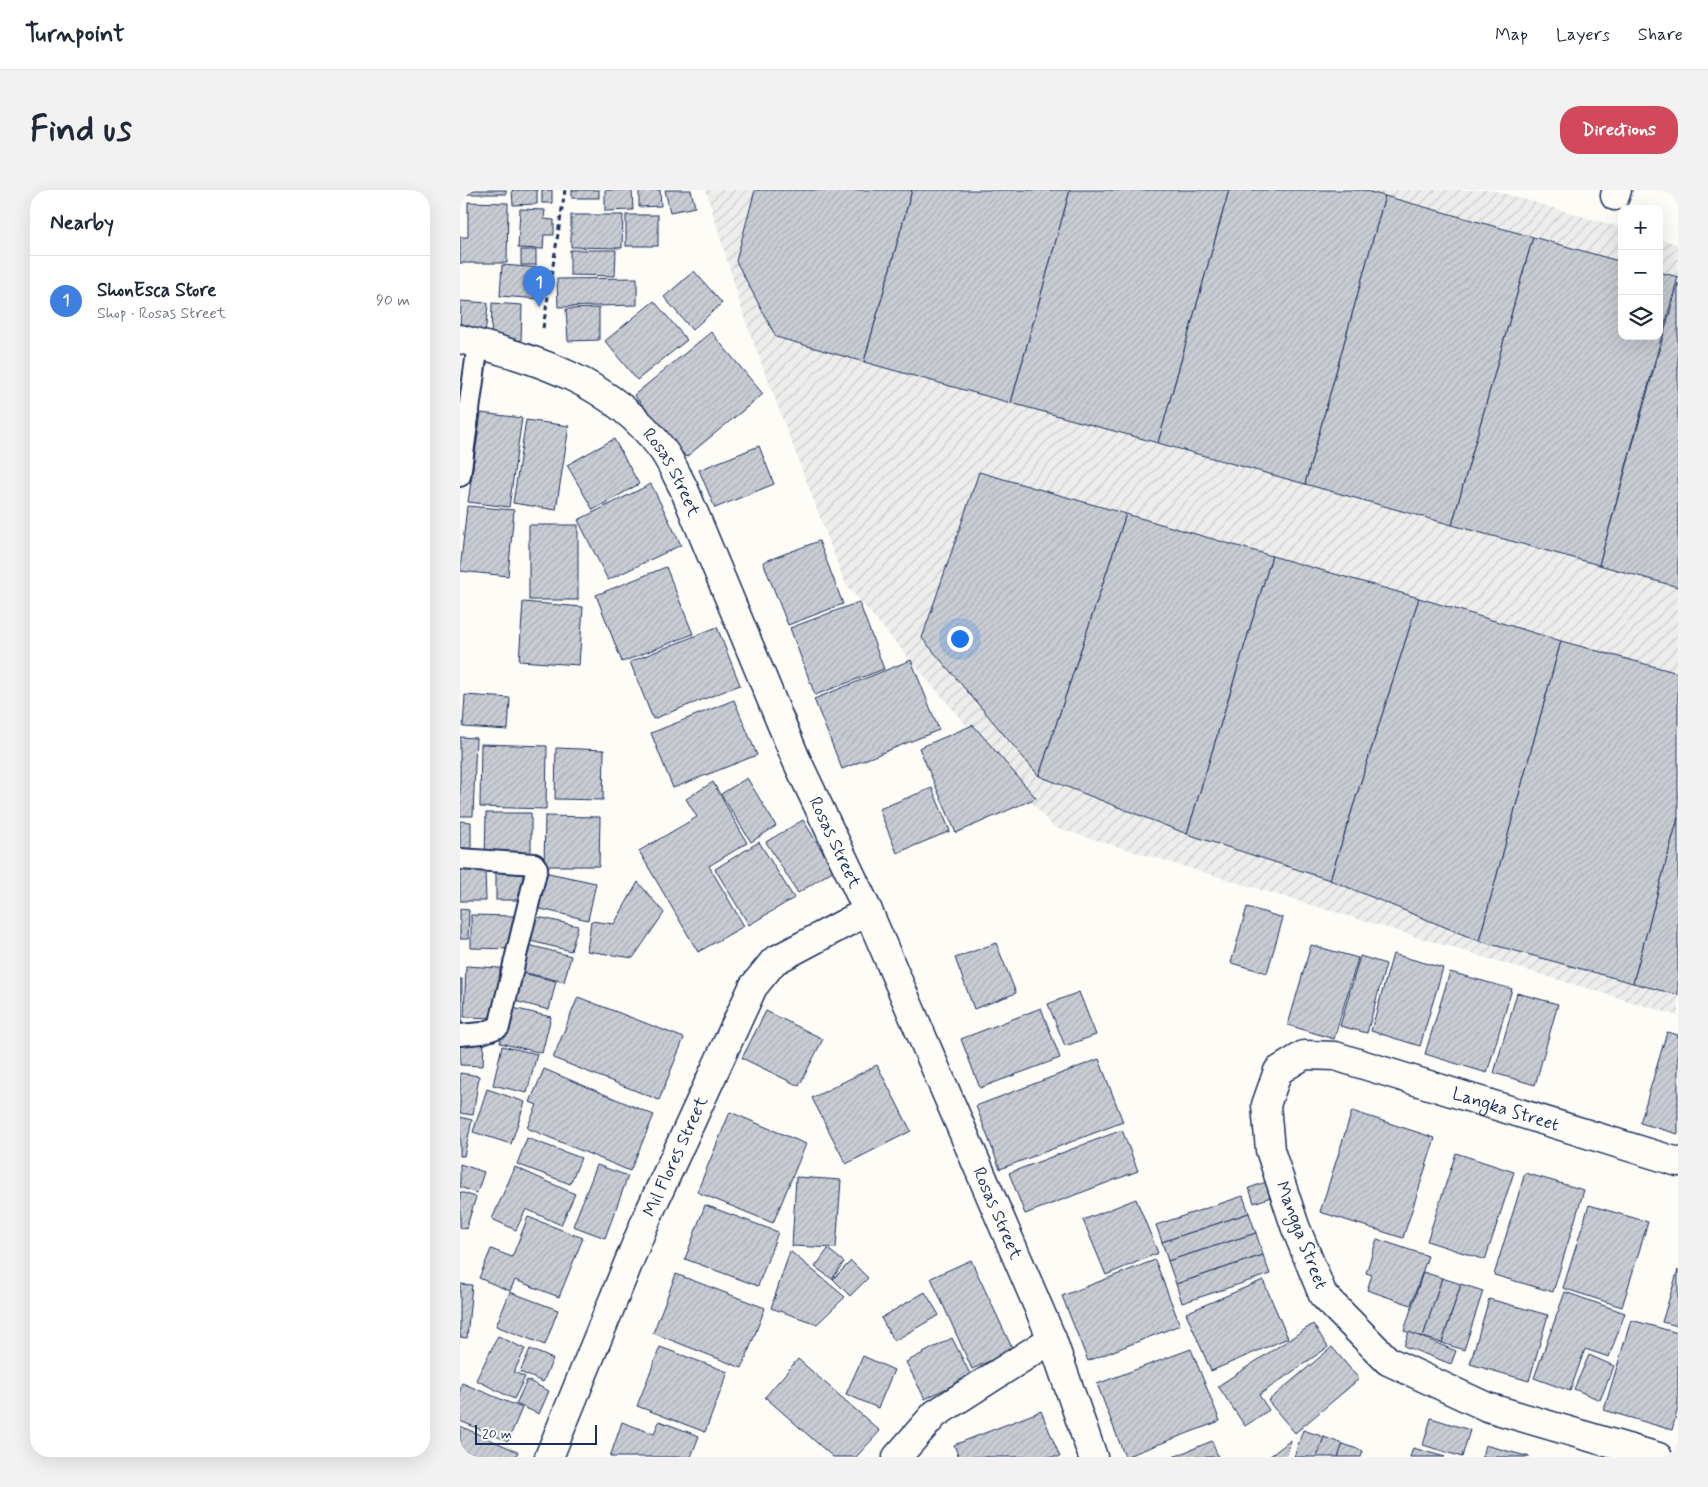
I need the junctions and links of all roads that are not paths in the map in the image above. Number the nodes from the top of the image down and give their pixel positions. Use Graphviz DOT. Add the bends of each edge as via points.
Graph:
graph roads {
  1 [pos="469,341"];
  2 [pos="460,476"];
  3 [pos="460,859"];
  4 [pos="868,911"];
  5 [pos="460,1035"];
  6 [pos="1335,1056"];
  7 [pos="1678,1162"];
  8 [pos="1052,1339"];
  9 [pos="549,1457"];
  10 [pos="897,1457"];
  11 [pos="1093,1457"];
  12 [pos="1658,1457"];
  1 -- 2 [label="lane"];
  1 -- 4 [label="street, Rosas Street" via="538,361 577,378 609,397 662,449 684,489 796,759"];
  3 -- 5 [label="lane" via="534,864 537,868 499,1027"];
  4 -- 8 [label="street, Rosas Street"];
  4 -- 9 [label="street, Mil Flores Street" via="774,961 753,987 648,1215"];
  6 -- 7 [label="street, Langka Street"];
  6 -- 12 [label="street, Mangga Street" via="1304,1055 1278,1071 1266,1105 1270,1150 1295,1226 1323,1295 1388,1362 1486,1407"];
  8 -- 10 [label="street" via="935,1414"];
  8 -- 11 [label="street, Rosas Street"];
}
